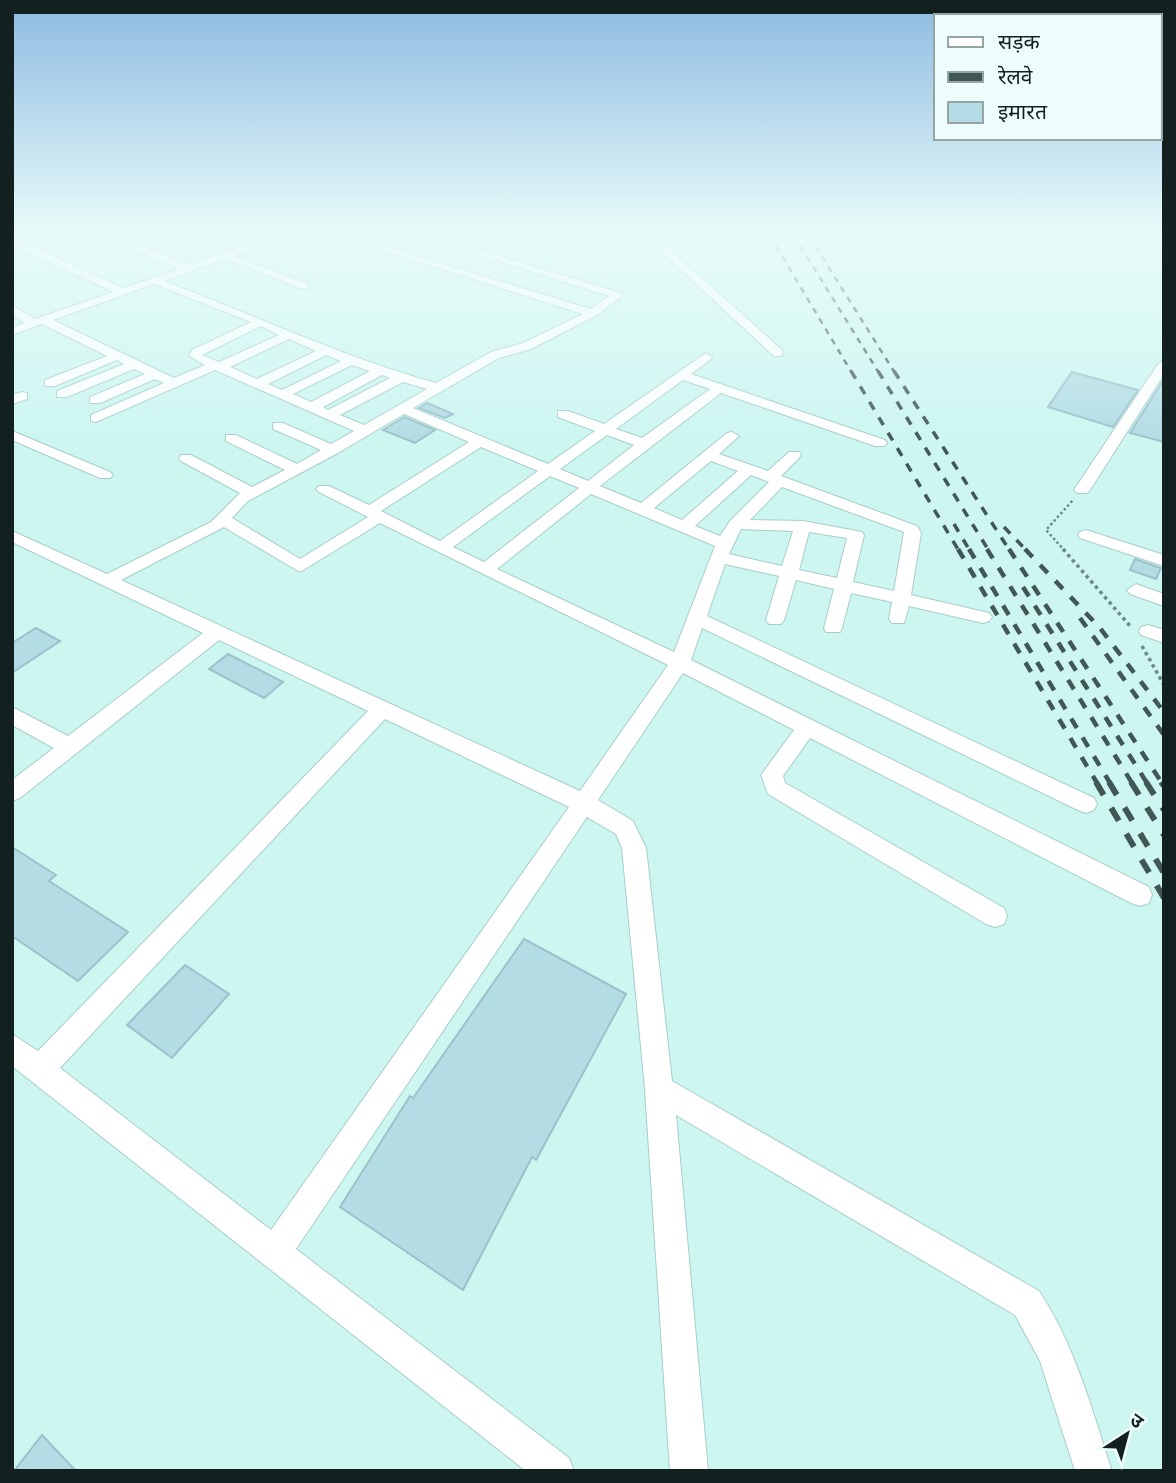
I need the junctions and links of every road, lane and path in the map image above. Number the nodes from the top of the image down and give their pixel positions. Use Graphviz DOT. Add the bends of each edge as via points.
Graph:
graph roads {
  1 [pos="85,305"];
  2 [pos="219,305"];
  3 [pos="567,305"];
  4 [pos="604,305"];
  5 [pos="725,305"];
  6 [pos="12,308"];
  7 [pos="593,313"];
  8 [pos="260,321"];
  9 [pos="38,322"];
  10 [pos="12,331"];
  11 [pos="289,335"];
  12 [pos="327,350"];
  13 [pos="778,353"];
  14 [pos="117,356"];
  15 [pos="706,357"];
  16 [pos="354,359"];
  17 [pos="135,364"];
  18 [pos="1164,364"];
  19 [pos="217,366"];
  20 [pos="382,370"];
  21 [pos="155,374"];
  22 [pos="681,375"];
  23 [pos="400,378"];
  24 [pos="50,383"];
  25 [pos="174,383"];
  26 [pos="257,384"];
  27 [pos="438,388"];
  28 [pos="720,388"];
  29 [pos="62,394"];
  30 [pos="282,395"];
  31 [pos="95,400"];
  32 [pos="311,408"];
  33 [pos="404,409"];
  34 [pos="563,414"];
  35 [pos="329,415"];
  36 [pos="96,418"];
  37 [pos="278,426"];
  38 [pos="604,429"];
  39 [pos="365,431"];
  40 [pos="12,435"];
  41 [pos="732,436"];
  42 [pos="231,438"];
  43 [pos="480,441"];
  44 [pos="880,443"];
  45 [pos="644,444"];
  46 [pos="333,450"];
  47 [pos="709,455"];
  48 [pos="794,455"];
  49 [pos="186,457"];
  50 [pos="749,469"];
  51 [pos="297,470"];
  52 [pos="549,470"];
  53 [pos="105,475"];
  54 [pos="775,478"];
  55 [pos="589,487"];
  56 [pos="324,489"];
  57 [pos="1082,490"];
  58 [pos="252,493"];
  59 [pos="642,510"];
  60 [pos="374,514"];
  61 [pos="223,520"];
  62 [pos="803,526"];
  63 [pos="684,527"];
  64 [pos="1086,534"];
  65 [pos="12,537"];
  66 [pos="726,542"];
  67 [pos="441,548"];
  68 [pos="1164,561"];
  69 [pos="485,570"];
  70 [pos="790,574"];
  71 [pos="108,580"];
  72 [pos="844,586"];
  73 [pos="1136,590"];
  74 [pos="902,598"];
  75 [pos="1164,600"];
  76 [pos="983,617"];
  77 [pos="696,618"];
  78 [pos="898,619"];
  79 [pos="775,620"];
  80 [pos="833,628"];
  81 [pos="217,632"];
  82 [pos="1145,634"];
  83 [pos="680,663"];
  84 [pos="1164,685"];
  85 [pos="383,709"];
  86 [pos="12,715"];
  87 [pos="807,727"];
  88 [pos="68,746"];
  89 [pos="12,792"];
  90 [pos="583,803"];
  91 [pos="1086,804"];
  92 [pos="1140,895"];
  93 [pos="995,916"];
  94 [pos="12,1048"];
  95 [pos="40,1069"];
  96 [pos="659,1089"];
  97 [pos="275,1252"];
  98 [pos="556,1471"];
  99 [pos="689,1471"];
  100 [pos="1094,1471"];
  1 -- 9 [label="street"];
  2 -- 8 [label="street"];
  3 -- 7 [label="street"];
  4 -- 7 [label="street"];
  5 -- 13 [label="street"];
  6 -- 9 [label="street"];
  7 -- 27 [label="street" via="527,346 495,355"];
  8 -- 11 [label="street"];
  8 -- 19 [label="street" via="194,354"];
  9 -- 10 [label="street"];
  9 -- 14 [label="street"];
  11 -- 12 [label="street"];
  11 -- 19 [label="street"];
  12 -- 16 [label="street"];
  12 -- 26 [label="street"];
  14 -- 17 [label="street"];
  14 -- 24 [label="street"];
  15 -- 22 [label="street"];
  16 -- 20 [label="street"];
  16 -- 30 [label="street"];
  17 -- 21 [label="street"];
  17 -- 29 [label="street"];
  18 -- 57 [label="street"];
  19 -- 25 [label="street"];
  19 -- 26 [label="street"];
  20 -- 23 [label="street"];
  20 -- 32 [label="street"];
  21 -- 25 [label="street"];
  21 -- 31 [label="street"];
  22 -- 28 [label="street"];
  22 -- 38 [label="street"];
  23 -- 27 [label="street"];
  23 -- 35 [label="street"];
  25 -- 36 [label="street"];
  26 -- 30 [label="street"];
  27 -- 33 [label="street"];
  28 -- 44 [label="street"];
  28 -- 45 [label="street"];
  30 -- 32 [label="street"];
  32 -- 35 [label="street"];
  33 -- 39 [label="street"];
  33 -- 43 [label="street"];
  34 -- 38 [label="street"];
  35 -- 39 [label="street"];
  37 -- 46 [label="street"];
  38 -- 45 [label="street"];
  38 -- 52 [label="street"];
  39 -- 46 [label="street"];
  40 -- 53 [label="street"];
  41 -- 47 [label="street"];
  42 -- 51 [label="street"];
  43 -- 52 [label="street"];
  43 -- 60 [label="street"];
  45 -- 55 [label="street"];
  46 -- 51 [label="street"];
  47 -- 50 [label="street"];
  47 -- 59 [label="street"];
  48 -- 54 [label="street"];
  49 -- 58 [label="street"];
  50 -- 54 [label="street"];
  50 -- 63 [label="street"];
  51 -- 58 [label="street"];
  52 -- 55 [label="street"];
  52 -- 67 [label="street"];
  54 -- 66 [label="street"];
  54 -- 74 [label="street" via="911,529"];
  55 -- 59 [label="street"];
  55 -- 69 [label="street"];
  56 -- 60 [label="street"];
  57 -- 82 [label="path" via="1046,530"];
  58 -- 61 [label="street" via="236,502"];
  59 -- 63 [label="street"];
  60 -- 61 [label="street" via="300,567"];
  60 -- 67 [label="street"];
  61 -- 71 [label="street"];
  62 -- 66 [label="street"];
  62 -- 70 [label="street"];
  62 -- 72 [label="street" via="856,535"];
  63 -- 66 [label="street"];
  64 -- 68 [label="street"];
  65 -- 71 [label="street"];
  66 -- 70 [label="street"];
  66 -- 77 [label="street"];
  67 -- 69 [label="street"];
  69 -- 83 [label="street"];
  70 -- 72 [label="street"];
  70 -- 79 [label="street"];
  71 -- 81 [label="street"];
  72 -- 74 [label="street"];
  72 -- 80 [label="street"];
  73 -- 75 [label="street"];
  74 -- 76 [label="street"];
  74 -- 78 [label="street"];
  77 -- 83 [label="street"];
  77 -- 91 [label="street"];
  81 -- 85 [label="street"];
  81 -- 88 [label="street"];
  82 -- 84 [label="path"];
  83 -- 87 [label="street"];
  83 -- 90 [label="street"];
  85 -- 90 [label="street"];
  85 -- 95 [label="street"];
  86 -- 88 [label="street"];
  87 -- 92 [label="street"];
  87 -- 93 [label="street" via="772,775 776,788"];
  88 -- 89 [label="street"];
  90 -- 96 [label="street" via="625,828 634,848"];
  90 -- 97 [label="street"];
  94 -- 95 [label="street"];
  95 -- 97 [label="street"];
  96 -- 99 [label="street"];
  96 -- 100 [label="street" via="1027,1303 1049,1341"];
  97 -- 98 [label="street"];
}
